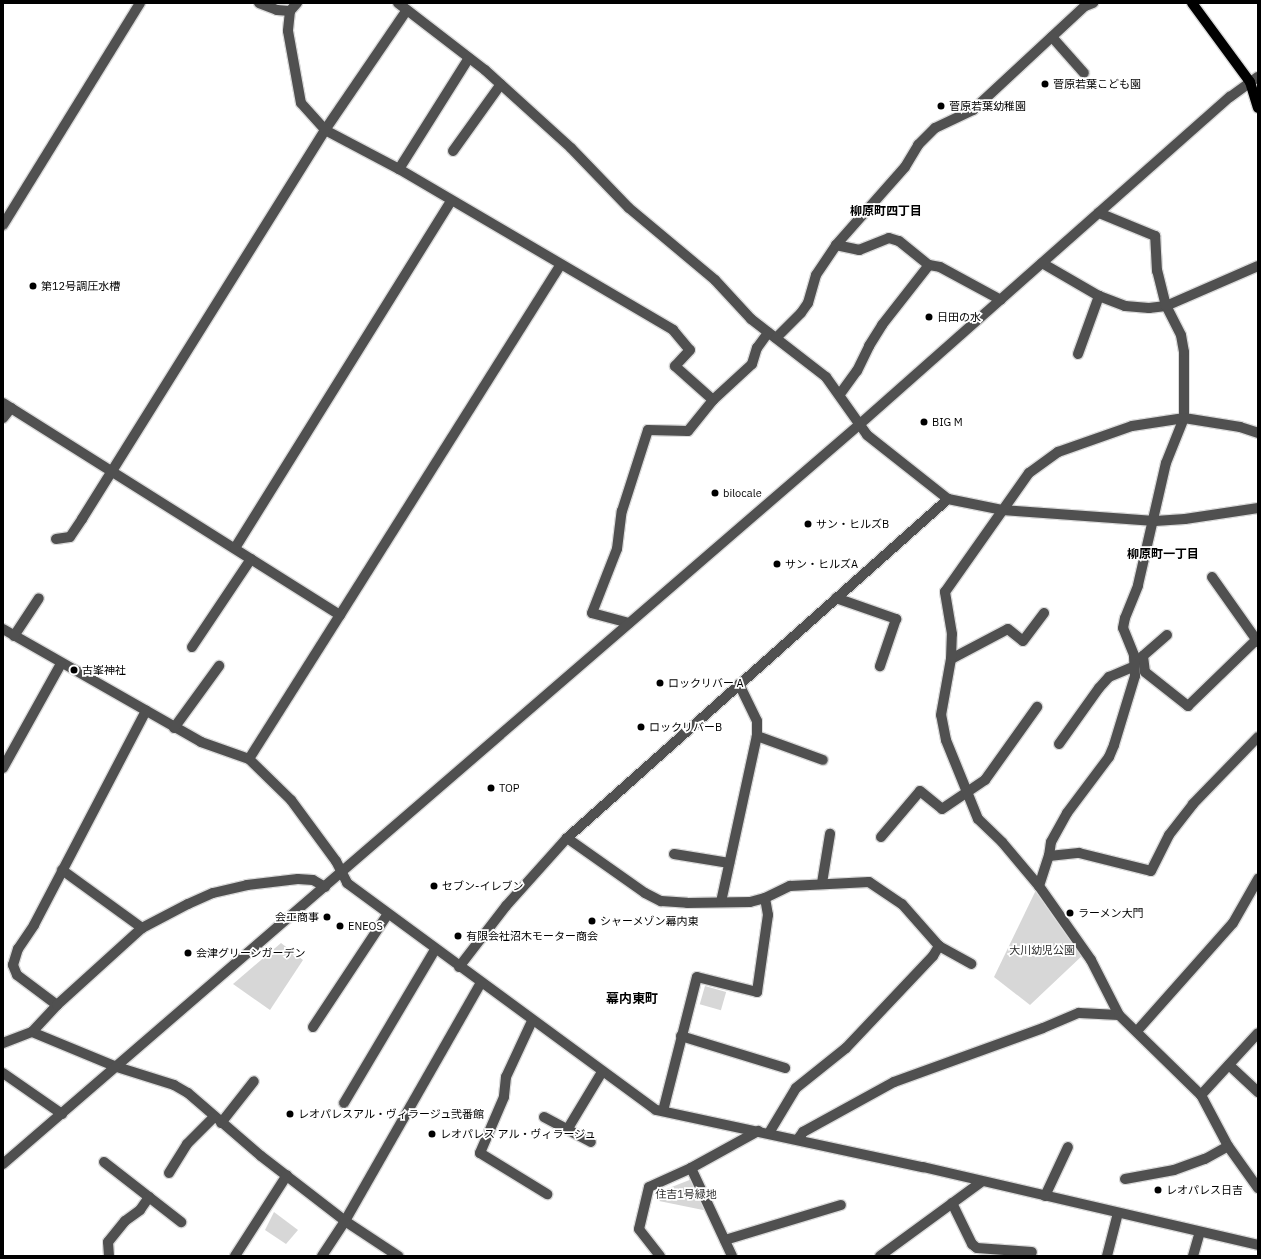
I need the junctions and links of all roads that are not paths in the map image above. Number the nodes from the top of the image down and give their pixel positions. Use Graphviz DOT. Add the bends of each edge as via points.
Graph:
graph roads {
  1 [pos="140,3"];
  2 [pos="259,3"];
  3 [pos="298,3"];
  4 [pos="398,3"];
  5 [pos="1093,3"];
  6 [pos="1192,3"];
  7 [pos="407,10"];
  8 [pos="290,11"];
  9 [pos="1052,37"];
  10 [pos="468,58"];
  11 [pos="1084,73"];
  12 [pos="1254,80"];
  13 [pos="501,84"];
  14 [pos="1258,108"];
  15 [pos="325,130"];
  16 [pos="453,151"];
  17 [pos="399,169"];
  18 [pos="451,201"];
  19 [pos="1099,213"];
  20 [pos="3,225"];
  21 [pos="836,245"];
  22 [pos="1042,263"];
  23 [pos="560,265"];
  24 [pos="929,265"];
  25 [pos="1258,266"];
  26 [pos="1099,296"];
  27 [pos="1001,300"];
  28 [pos="1166,306"];
  29 [pos="772,336"];
  30 [pos="1078,354"];
  31 [pos="840,394"];
  32 [pos="713,400"];
  33 [pos="7,405"];
  34 [pos="3,418"];
  35 [pos="1184,418"];
  36 [pos="860,424"];
  37 [pos="1258,434"];
  38 [pos="113,470"];
  39 [pos="948,499"];
  40 [pos="1258,508"];
  41 [pos="1002,510"];
  42 [pos="1154,520"];
  43 [pos="56,540"];
  44 [pos="235,548"];
  45 [pos="251,559"];
  46 [pos="1212,576"];
  47 [pos="39,598"];
  48 [pos="836,598"];
  49 [pos="1044,614"];
  50 [pos="340,616"];
  51 [pos="629,623"];
  52 [pos="3,629"];
  53 [pos="1167,635"];
  54 [pos="14,636"];
  55 [pos="1257,641"];
  56 [pos="192,647"];
  57 [pos="951,659"];
  58 [pos="61,664"];
  59 [pos="219,666"];
  60 [pos="880,666"];
  61 [pos="1138,671"];
  62 [pos="738,684"];
  63 [pos="1037,708"];
  64 [pos="146,711"];
  65 [pos="174,728"];
  66 [pos="757,736"];
  67 [pos="1258,737"];
  68 [pos="1059,744"];
  69 [pos="249,760"];
  70 [pos="823,760"];
  71 [pos="3,768"];
  72 [pos="968,794"];
  73 [pos="830,834"];
  74 [pos="881,837"];
  75 [pos="567,838"];
  76 [pos="674,854"];
  77 [pos="1049,856"];
  78 [pos="729,863"];
  79 [pos="62,870"];
  80 [pos="341,874"];
  81 [pos="1258,879"];
  82 [pos="822,883"];
  83 [pos="1039,886"];
  84 [pos="325,887"];
  85 [pos="765,898"];
  86 [pos="721,902"];
  87 [pos="387,915"];
  88 [pos="142,928"];
  89 [pos="939,946"];
  90 [pos="436,950"];
  91 [pos="971,964"];
  92 [pos="459,967"];
  93 [pos="481,983"];
  94 [pos="57,1004"];
  95 [pos="1119,1015"];
  96 [pos="532,1021"];
  97 [pos="313,1027"];
  98 [pos="1136,1031"];
  99 [pos="32,1032"];
  100 [pos="1258,1033"];
  101 [pos="681,1036"];
  102 [pos="3,1043"];
  103 [pos="1229,1065"];
  104 [pos="117,1067"];
  105 [pos="785,1068"];
  106 [pos="602,1072"];
  107 [pos="3,1073"];
  108 [pos="254,1081"];
  109 [pos="1258,1092"];
  110 [pos="1201,1095"];
  111 [pos="344,1103"];
  112 [pos="663,1111"];
  113 [pos="62,1114"];
  114 [pos="544,1117"];
  115 [pos="218,1120"];
  116 [pos="567,1130"];
  117 [pos="758,1131"];
  118 [pos="769,1133"];
  119 [pos="798,1139"];
  120 [pos="591,1142"];
  121 [pos="1228,1146"];
  122 [pos="1068,1147"];
  123 [pos="104,1162"];
  124 [pos="3,1164"];
  125 [pos="691,1168"];
  126 [pos="169,1173"];
  127 [pos="287,1175"];
  128 [pos="1125,1179"];
  129 [pos="981,1182"];
  130 [pos="1258,1188"];
  131 [pos="547,1194"];
  132 [pos="1045,1196"];
  133 [pos="149,1197"];
  134 [pos="952,1203"];
  135 [pos="841,1205"];
  136 [pos="1118,1213"];
  137 [pos="345,1221"];
  138 [pos="181,1222"];
  139 [pos="1200,1232"];
  140 [pos="725,1240"];
  141 [pos="1258,1245"];
  142 [pos="1032,1252"];
  143 [pos="109,1256"];
  144 [pos="235,1256"];
  145 [pos="322,1256"];
  146 [pos="395,1256"];
  147 [pos="660,1256"];
  148 [pos="732,1256"];
  149 [pos="880,1256"];
  150 [pos="1107,1256"];
  151 [pos="1193,1256"];
  1 -- 20 [label="street"];
  2 -- 8 [label="street" via="277,10"];
  3 -- 8 [label="street"];
  4 -- 7 [label="street"];
  5 -- 9 [label="street" via="1085,6"];
  6 -- 12 [label="main road"];
  7 -- 10 [label="street"];
  7 -- 15 [label="street"];
  8 -- 15 [label="street" via="288,31 301,103"];
  9 -- 11 [label="street"];
  9 -- 21 [label="street" via="973,110 935,128 918,145 905,167 865,215"];
  10 -- 13 [label="street"];
  10 -- 17 [label="street"];
  12 -- 14 [label="main road"];
  12 -- 19 [label="street" via="1230,97"];
  13 -- 16 [label="street"];
  13 -- 29 [label="street" via="600,176 629,208 715,280 740,308"];
  15 -- 17 [label="street"];
  15 -- 38 [label="street"];
  17 -- 18 [label="street"];
  18 -- 23 [label="street"];
  18 -- 44 [label="street"];
  19 -- 22 [label="street"];
  19 -- 28 [label="street" via="1155,236 1157,271"];
  21 -- 24 [label="street" via="860,250 889,238 898,241"];
  21 -- 29 [label="street" via="816,275 808,303 801,313"];
  22 -- 26 [label="street"];
  22 -- 27 [label="street"];
  23 -- 32 [label="street" via="673,330 690,350 674,366"];
  23 -- 50 [label="street"];
  24 -- 27 [label="street" via="940,267"];
  24 -- 31 [label="street" via="879,330 857,371"];
  25 -- 28 [label="street"];
  26 -- 28 [label="street" via="1125,306"];
  26 -- 30 [label="street"];
  27 -- 36 [label="street"];
  28 -- 35 [label="street" via="1181,335 1184,352"];
  29 -- 31 [label="street" via="809,362"];
  29 -- 32 [label="street" via="757,348 752,364"];
  31 -- 36 [label="street"];
  32 -- 51 [label="street" via="688,431 648,430 622,511 617,549 592,613"];
  33 -- 34 [label="street"];
  33 -- 38 [label="street"];
  35 -- 37 [label="street" via="1240,427"];
  35 -- 41 [label="street" via="1132,426 1058,452 1029,473"];
  35 -- 42 [label="street" via="1166,463"];
  36 -- 39 [label="street" via="867,435"];
  36 -- 51 [label="street"];
  38 -- 43 [label="street" via="70,536"];
  38 -- 44 [label="street"];
  39 -- 41 [label="street"];
  39 -- 48 [label="street"];
  40 -- 42 [label="street" via="1185,520"];
  41 -- 42 [label="street"];
  41 -- 57 [label="street" via="945,592 952,634"];
  42 -- 61 [label="street" via="1138,585 1123,628 1131,644"];
  44 -- 45 [label="street"];
  45 -- 50 [label="street"];
  45 -- 56 [label="street"];
  46 -- 55 [label="street"];
  47 -- 54 [label="street"];
  48 -- 60 [label="street" via="896,619"];
  48 -- 62 [label="street"];
  49 -- 57 [label="street" via="1023,641 1008,629"];
  50 -- 69 [label="street"];
  51 -- 80 [label="street"];
  52 -- 54 [label="street"];
  53 -- 61 [label="street" via="1143,656"];
  54 -- 58 [label="street"];
  55 -- 61 [label="street" via="1188,706"];
  57 -- 72 [label="street" via="941,715 946,740"];
  58 -- 64 [label="street"];
  58 -- 71 [label="street"];
  59 -- 65 [label="street"];
  61 -- 68 [label="street" via="1109,678"];
  61 -- 77 [label="street" via="1109,757 1067,813 1052,842"];
  62 -- 66 [label="street" via="757,721"];
  62 -- 75 [label="street"];
  63 -- 72 [label="street" via="985,780"];
  64 -- 65 [label="street"];
  64 -- 79 [label="street"];
  65 -- 69 [label="street" via="201,742"];
  66 -- 70 [label="street"];
  66 -- 78 [label="street"];
  67 -- 77 [label="street" via="1193,804 1169,836 1151,870 1079,854"];
  69 -- 80 [label="street" via="291,800 336,861"];
  72 -- 74 [label="street" via="942,809 920,791"];
  72 -- 83 [label="street" via="978,819 1002,842"];
  73 -- 82 [label="street"];
  75 -- 86 [label="street" via="645,893 661,901"];
  75 -- 92 [label="street" via="506,906"];
  76 -- 78 [label="street"];
  77 -- 83 [label="street"];
  78 -- 86 [label="street"];
  79 -- 88 [label="street"];
  79 -- 94 [label="street" via="18,949 13,965 17,975"];
  80 -- 84 [label="street"];
  80 -- 87 [label="street" via="347,883"];
  81 -- 98 [label="street" via="1232,923"];
  82 -- 85 [label="street" via="790,886"];
  82 -- 89 [label="street" via="870,882 902,904"];
  83 -- 95 [label="street" via="1091,960"];
  84 -- 88 [label="street" via="313,880 298,879 247,885 213,893"];
  84 -- 104 [label="street"];
  85 -- 86 [label="street"];
  85 -- 101 [label="street" via="768,916 757,992 697,977"];
  87 -- 90 [label="street"];
  87 -- 97 [label="street"];
  88 -- 94 [label="street"];
  89 -- 91 [label="street"];
  89 -- 118 [label="street" via="933,956 846,1048 796,1088"];
  90 -- 92 [label="street"];
  90 -- 111 [label="street"];
  92 -- 93 [label="street"];
  93 -- 96 [label="street"];
  93 -- 137 [label="street"];
  94 -- 99 [label="street"];
  95 -- 98 [label="street"];
  95 -- 119 [label="street" via="1079,1013 894,1082 802,1132"];
  96 -- 106 [label="street"];
  96 -- 131 [label="street" via="506,1077 504,1097 480,1153"];
  98 -- 110 [label="street"];
  99 -- 102 [label="street"];
  99 -- 104 [label="street"];
  100 -- 103 [label="street"];
  101 -- 105 [label="street"];
  101 -- 112 [label="street"];
  103 -- 109 [label="street"];
  103 -- 110 [label="street"];
  104 -- 113 [label="street"];
  104 -- 115 [label="street" via="174,1085 188,1093"];
  106 -- 112 [label="street" via="656,1110"];
  106 -- 116 [label="street"];
  107 -- 113 [label="street"];
  108 -- 115 [label="street"];
  110 -- 121 [label="street"];
  112 -- 117 [label="street"];
  113 -- 124 [label="street"];
  114 -- 116 [label="street"];
  115 -- 126 [label="street" via="187,1144"];
  115 -- 127 [label="street"];
  116 -- 120 [label="street"];
  117 -- 118 [label="street"];
  117 -- 125 [label="street"];
  118 -- 119 [label="street"];
  119 -- 129 [label="street"];
  121 -- 128 [label="street" via="1205,1159 1174,1170"];
  121 -- 130 [label="street"];
  122 -- 132 [label="street"];
  123 -- 133 [label="street"];
  125 -- 140 [label="street"];
  125 -- 147 [label="street" via="650,1187 639,1230"];
  127 -- 137 [label="street"];
  127 -- 144 [label="street"];
  129 -- 132 [label="street"];
  129 -- 134 [label="street"];
  132 -- 136 [label="street"];
  133 -- 138 [label="street"];
  133 -- 143 [label="street" via="140,1210 124,1221 108,1242"];
  134 -- 142 [label="street" via="972,1244 978,1248"];
  134 -- 149 [label="street"];
  135 -- 140 [label="street"];
  136 -- 139 [label="street"];
  136 -- 150 [label="street"];
  137 -- 145 [label="street"];
  137 -- 146 [label="street"];
  139 -- 141 [label="street"];
  139 -- 151 [label="street"];
  140 -- 148 [label="street"];
}
